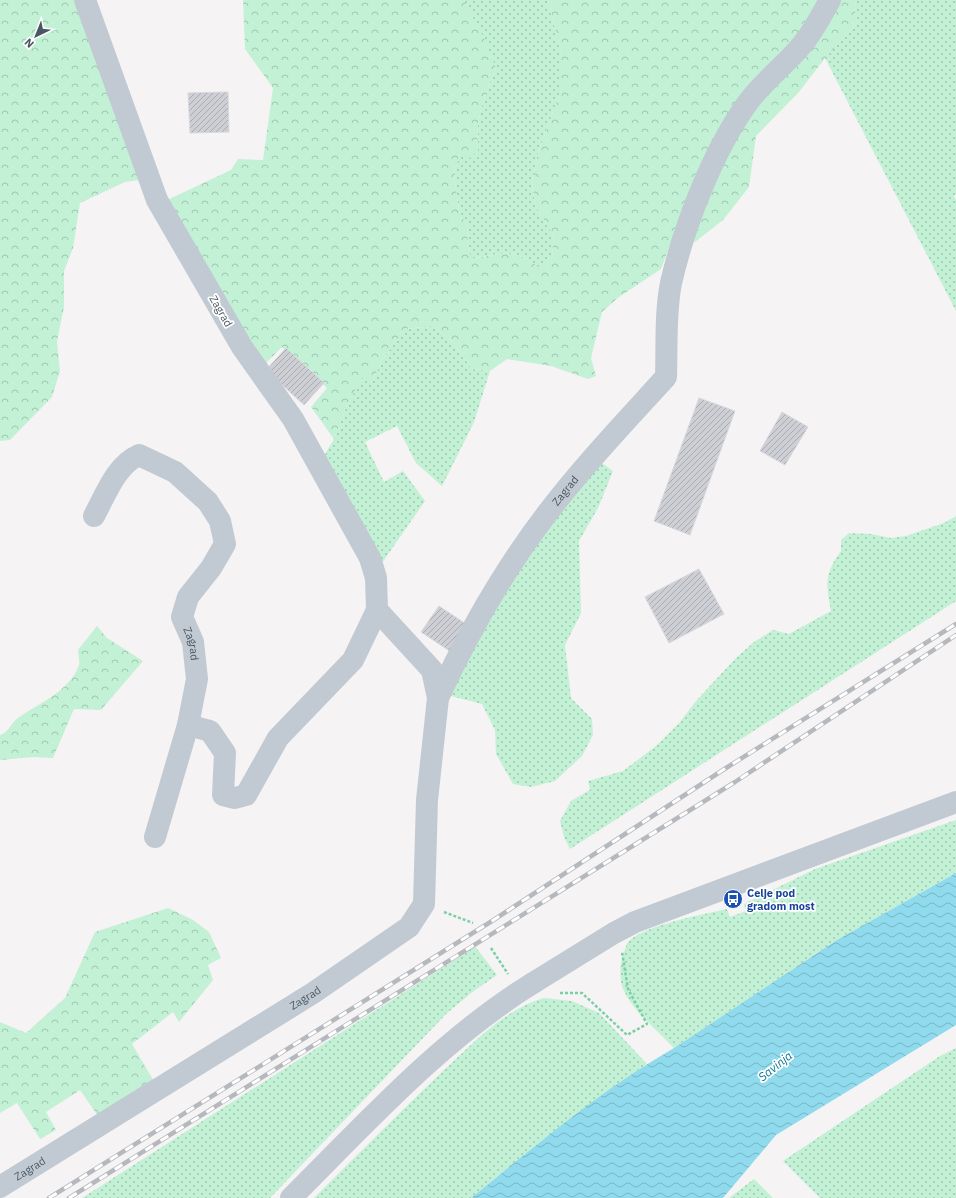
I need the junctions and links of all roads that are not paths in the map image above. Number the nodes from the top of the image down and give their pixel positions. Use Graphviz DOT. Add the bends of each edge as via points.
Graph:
graph roads {
  1 [pos="85,0"];
  2 [pos="830,0"];
  3 [pos="94,516"];
  4 [pos="377,610"];
  5 [pos="438,698"];
  6 [pos="188,725"];
  7 [pos="956,802"];
  8 [pos="155,837"];
  9 [pos="0,1187"];
  10 [pos="291,1198"];
  1 -- 4 [label="street, Zagrad" via="157,200 242,347 293,418 370,558 376,578"];
  2 -- 5 [label="street, Zagrad" via="815,28 749,100 722,143 690,218 671,284 666,377 592,458 548,511 461,649"];
  3 -- 6 [label="street, Zagrad" via="112,480 129,460 139,455 175,472 208,502 220,521 225,544 211,568 188,597 182,617 193,642 197,679"];
  4 -- 5 [label="street, Zagrad" via="432,670"];
  4 -- 6 [label="street, Zagrad" via="353,660 278,738 246,795 235,798 223,795 225,753 210,731"];
  5 -- 9 [label="street, Zagrad" via="427,800 424,904 409,927 313,993"];
  6 -- 8 [label="street, Zagrad"];
  7 -- 10 [label="street" via="635,922 614,933 498,1005 421,1068"];
}
